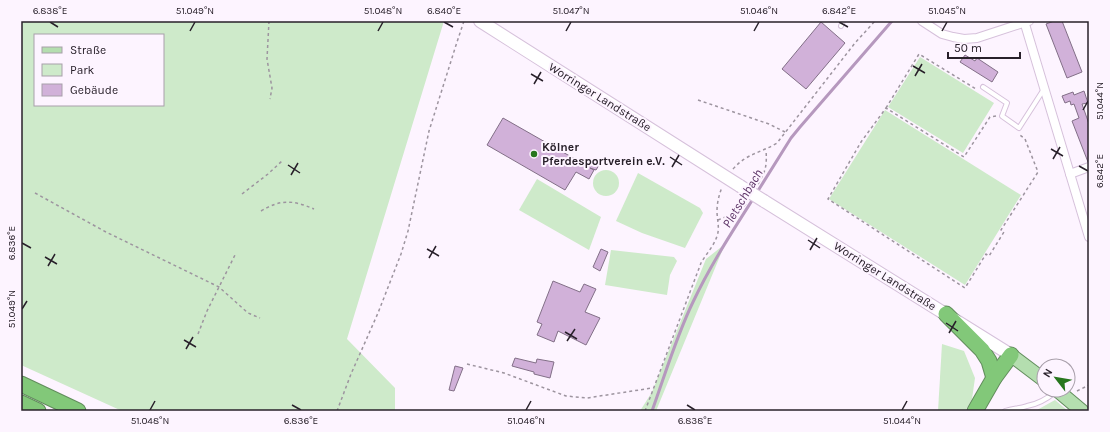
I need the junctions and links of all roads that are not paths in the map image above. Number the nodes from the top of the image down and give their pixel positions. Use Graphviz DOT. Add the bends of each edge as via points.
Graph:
graph roads {
  1 [pos="480,21"];
  2 [pos="843,21"];
  3 [pos="922,21"];
  4 [pos="1026,22"];
  5 [pos="841,26"];
  6 [pos="983,87"];
  7 [pos="1044,89"];
  8 [pos="1089,167"];
  9 [pos="1070,174"];
  10 [pos="1089,237"];
  11 [pos="946,314"];
  12 [pos="1011,355"];
  13 [pos="1036,374"];
  14 [pos="994,378"];
  15 [pos="21,384"];
  16 [pos="1047,398"];
  17 [pos="1067,398"];
  18 [pos="21,403"];
  19 [pos="38,411"];
  20 [pos="78,411"];
  21 [pos="975,411"];
  22 [pos="1005,411"];
  23 [pos="1082,411"];
  1 -- 11 [label="main road, Worringer Landstraße, bridge"];
  2 -- 5 [label="lane"];
  3 -- 4 [label="street" via="942,34 964,39 977,38"];
  4 -- 7 [label="street"];
  6 -- 7 [label="lane" via="1007,103 1002,116 1019,128"];
  7 -- 9 [label="street"];
  8 -- 9 [label="street"];
  9 -- 10 [label="street"];
  11 -- 12 [label="main road, Worringer Landstraße"];
  11 -- 14 [label="highway" via="982,350 989,360"];
  12 -- 13 [label="main road, Worringer Landstraße"];
  12 -- 14 [label="highway"];
  14 -- 21 [label="highway"];
  15 -- 20 [label="highway"];
  16 -- 22 [label="lane" via="1026,407"];
  17 -- 23 [label="main road"];
  18 -- 19 [label="highway"];
}
